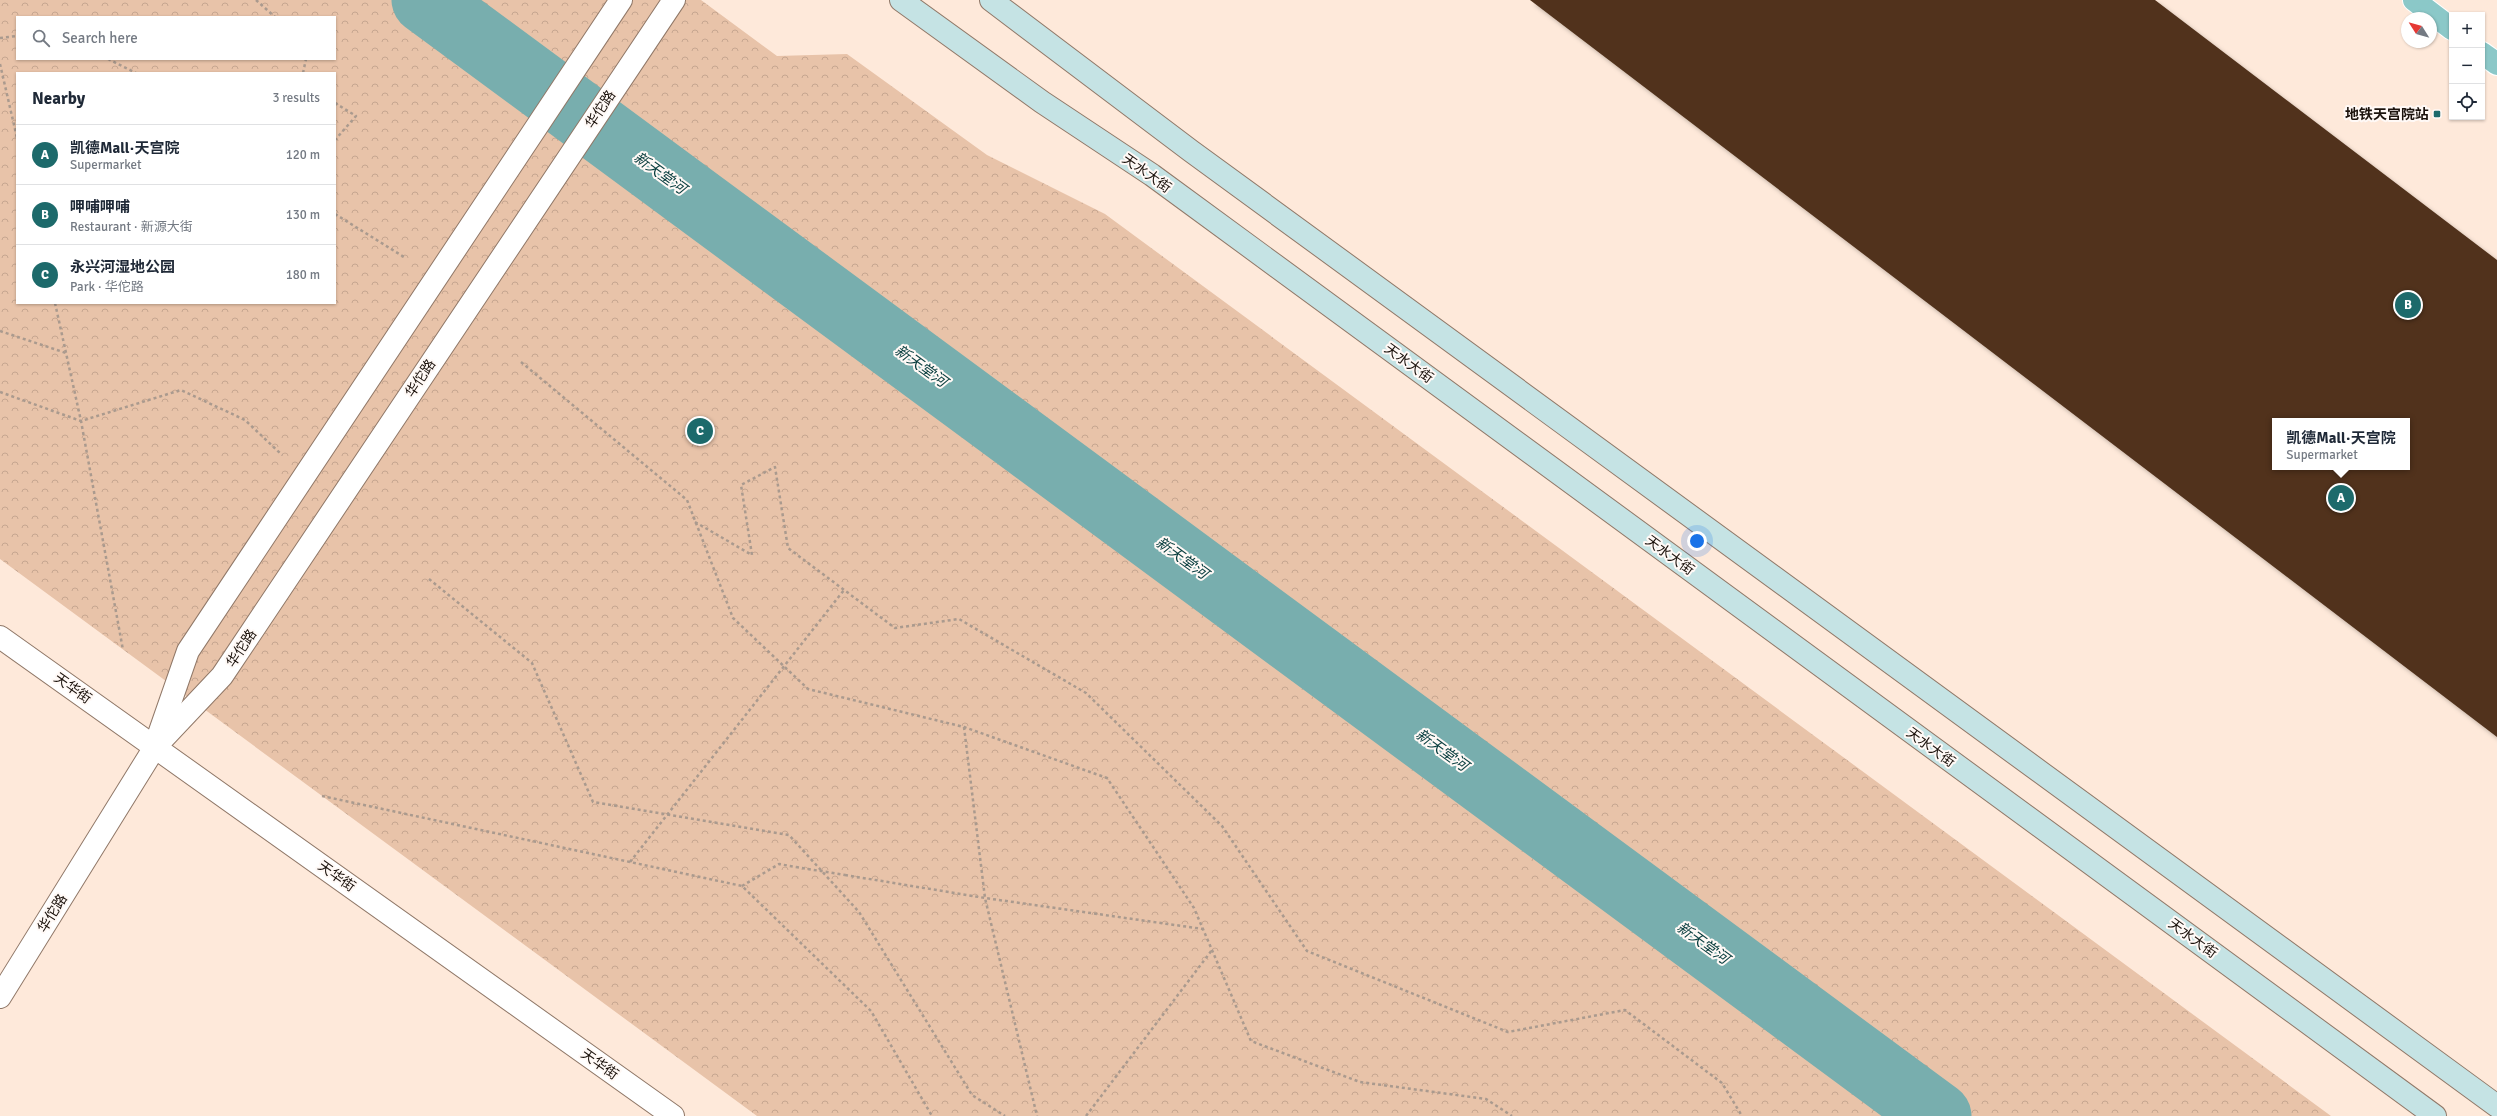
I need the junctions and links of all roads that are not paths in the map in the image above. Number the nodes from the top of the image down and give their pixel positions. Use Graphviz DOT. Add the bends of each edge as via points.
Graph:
graph roads {
  1 [pos="621,0"];
  2 [pos="901,0"];
  3 [pos="991,0"];
  4 [pos="2414,0"];
  5 [pos="672,3"];
  6 [pos="2449,27"];
  7 [pos="2485,55"];
  8 [pos="2497,64"];
  9 [pos="0,637"];
  10 [pos="155,747"];
  11 [pos="0,997"];
  12 [pos="2497,1106"];
  13 [pos="673,1116"];
  14 [pos="2435,1116"];
  1 -- 10 [label="street, 华佗路" via="188,651"];
  2 -- 14 [label="main road, 天水大街" via="1042,102 1159,180"];
  3 -- 12 [label="main road" via="1204,160"];
  4 -- 6 [label="main road"];
  5 -- 10 [label="street, 华佗路" via="222,676"];
  7 -- 8 [label="main road"];
  9 -- 10 [label="street, 天华街"];
  10 -- 11 [label="street, 华佗路"];
  10 -- 13 [label="street, 天华街"];
}
